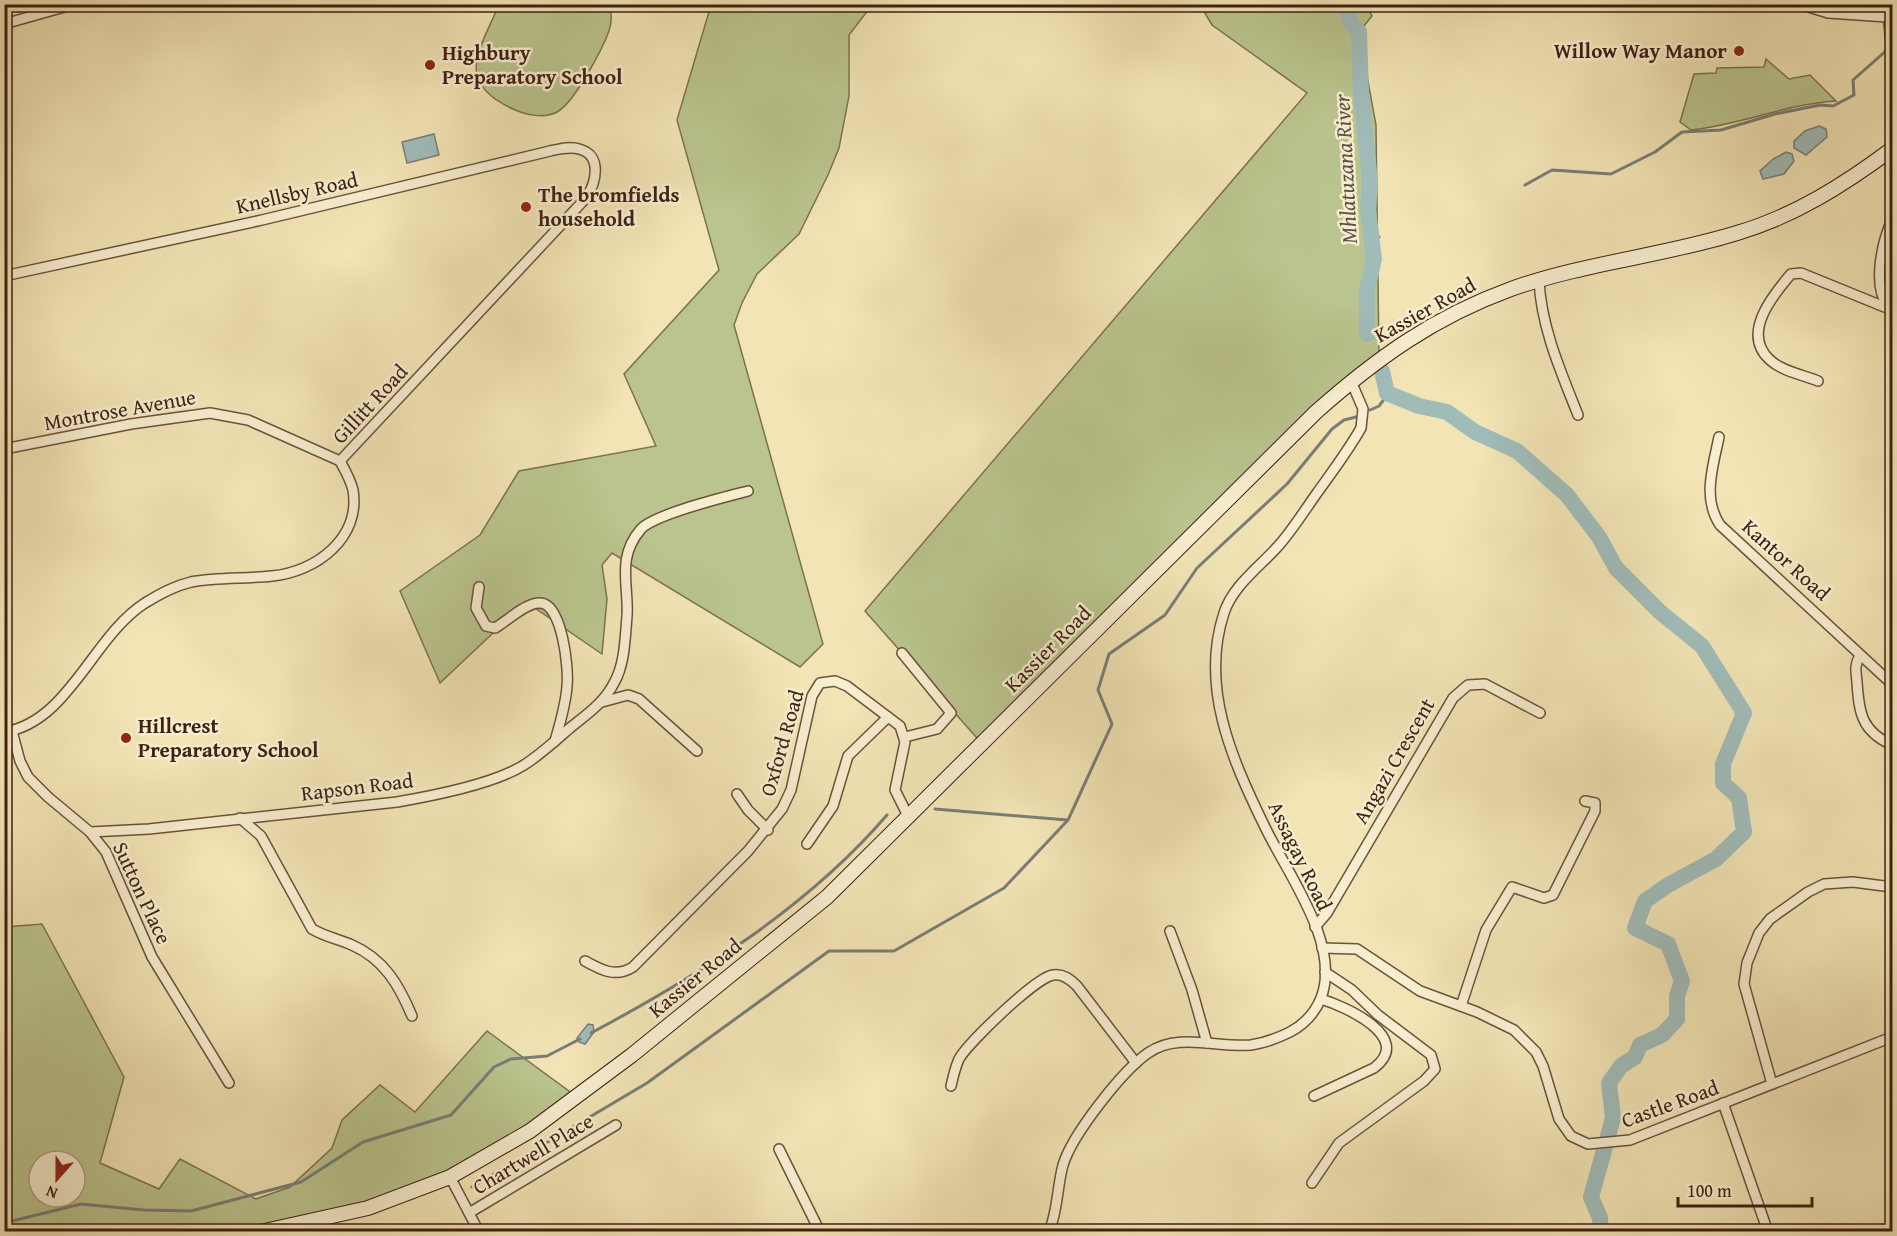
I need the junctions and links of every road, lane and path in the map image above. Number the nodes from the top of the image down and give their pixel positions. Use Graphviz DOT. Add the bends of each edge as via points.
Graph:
graph roads {
  1 [pos="75,4"];
  2 [pos="1799,4"];
  3 [pos="1890,21"];
  4 [pos="4,24"];
  5 [pos="1893,148"];
  6 [pos="593,161"];
  7 [pos="1893,220"];
  8 [pos="4,276"];
  9 [pos="1539,280"];
  10 [pos="1891,308"];
  11 [pos="1351,381"];
  12 [pos="1818,381"];
  13 [pos="1578,415"];
  14 [pos="1719,437"];
  15 [pos="4,449"];
  16 [pos="340,461"];
  17 [pos="748,491"];
  18 [pos="479,587"];
  19 [pos="902,653"];
  20 [pos="1860,655"];
  21 [pos="1893,684"];
  22 [pos="602,702"];
  23 [pos="1540,713"];
  24 [pos="888,717"];
  25 [pos="8,732"];
  26 [pos="905,737"];
  27 [pos="555,741"];
  28 [pos="1893,745"];
  29 [pos="697,751"];
  30 [pos="737,794"];
  31 [pos="1586,801"];
  32 [pos="240,818"];
  33 [pos="909,818"];
  34 [pos="768,830"];
  35 [pos="90,832"];
  36 [pos="807,844"];
  37 [pos="1893,887"];
  38 [pos="1315,927"];
  39 [pos="1170,931"];
  40 [pos="1322,948"];
  41 [pos="585,961"];
  42 [pos="1325,972"];
  43 [pos="1321,999"];
  44 [pos="1461,1006"];
  45 [pos="412,1016"];
  46 [pos="1893,1037"];
  47 [pos="1207,1043"];
  48 [pos="1136,1064"];
  49 [pos="229,1083"];
  50 [pos="1772,1084"];
  51 [pos="951,1086"];
  52 [pos="1314,1096"];
  53 [pos="1723,1104"];
  54 [pos="616,1125"];
  55 [pos="779,1149"];
  56 [pos="450,1177"];
  57 [pos="1312,1183"];
  58 [pos="469,1213"];
  59 [pos="260,1232"];
  60 [pos="479,1232"];
  61 [pos="820,1232"];
  62 [pos="1049,1232"];
  63 [pos="1768,1232"];
  1 -- 4 [label="street"];
  2 -- 3 [label="street" via="1828,13 1872,14"];
  5 -- 9 [label="main road, Kassier Road" via="1834,190 1756,227"];
  6 -- 8 [label="street, Knellsby Road" via="584,151 566,148"];
  6 -- 16 [label="street, Gillitt Road" via="596,178 586,198"];
  7 -- 10 [label="street" via="1884,246 1880,283 1881,295"];
  9 -- 11 [label="main road, Kassier Road" via="1448,316 1399,344"];
  9 -- 13 [label="street" via="1540,301 1556,359"];
  10 -- 12 [label="street" via="1802,273 1791,274 1763,313 1759,340 1770,360"];
  11 -- 33 [label="main road, Kassier Road"];
  11 -- 38 [label="street, Assagay Road" via="1363,409 1361,428 1281,543 1237,589 1224,612 1216,647 1215,692 1221,721 1263,824"];
  14 -- 20 [label="street, Kantor Road" via="1709,488 1716,519"];
  15 -- 16 [label="street, Montrose Avenue" via="210,413 248,420"];
  16 -- 25 [label="street, Gillitt Road" via="353,489 352,514 345,534 328,555 294,572 207,580 162,592 118,624 56,704 34,722"];
  17 -- 22 [label="street, Rapson Road" via="686,507 642,527 627,557 627,613 619,671"];
  18 -- 27 [label="street" via="476,608 486,626 495,628 535,603 554,610 568,675"];
  19 -- 26 [label="street" via="951,713 937,729"];
  20 -- 21 [label="street, Kantor Road"];
  20 -- 28 [label="street" via="1855,668 1859,708 1877,736"];
  22 -- 27 [label="street, Rapson Road"];
  22 -- 29 [label="street, Rapson Road" via="627,695 639,699"];
  23 -- 38 [label="street, Angazi Crescent" via="1485,684 1468,685 1453,698 1327,913"];
  24 -- 26 [label="street, Oxford Road" via="900,726"];
  24 -- 34 [label="street, Oxford Road" via="841,683 820,683 812,696 791,790"];
  24 -- 36 [label="street" via="848,756 833,806"];
  25 -- 35 [label="street, Sutton Place" via="28,777"];
  26 -- 33 [label="street" via="895,784 897,797"];
  27 -- 32 [label="street, Rapson Road" via="513,771 418,798"];
  30 -- 34 [label="street"];
  31 -- 44 [label="street" via="1595,803 1595,811 1553,896 1544,898 1513,886 1486,930"];
  32 -- 35 [label="street, Rapson Road"];
  32 -- 45 [label="street" via="261,836 312,929 351,945 386,968 402,990"];
  33 -- 56 [label="main road, Kassier Road" via="782,936 632,1055 530,1131"];
  34 -- 41 [label="street, Oxford Road" via="633,966 619,973"];
  35 -- 49 [label="street, Sutton Place" via="106,852 152,957"];
  37 -- 50 [label="street" via="1853,882 1824,884 1770,919 1759,933 1744,984"];
  38 -- 40 [label="street, Assagay Road"];
  39 -- 47 [label="street"];
  40 -- 42 [label="street, Assagay Road"];
  40 -- 44 [label="street, Castle Road" via="1357,949 1420,991"];
  42 -- 43 [label="street, Assagay Road"];
  42 -- 57 [label="street" via="1431,1055 1435,1069 1339,1143"];
  43 -- 47 [label="street, Assagay Road" via="1308,1020 1281,1036 1251,1045"];
  43 -- 52 [label="street" via="1370,1021 1381,1035 1385,1052 1382,1062 1374,1068"];
  44 -- 53 [label="street, Castle Road" via="1507,1026 1529,1042 1543,1066 1564,1129 1579,1141 1599,1144 1630,1140"];
  46 -- 50 [label="street, Castle Road"];
  47 -- 48 [label="street, Assagay Road" via="1165,1045"];
  48 -- 51 [label="street" via="1077,987 1066,977 1054,975 1034,985 972,1042 956,1065"];
  48 -- 62 [label="street, Assagay Road" via="1071,1144"];
  50 -- 53 [label="street, Castle Road"];
  53 -- 63 [label="street"];
  54 -- 58 [label="street, Chartwell Place"];
  55 -- 61 [label="street"];
  56 -- 58 [label="street"];
  56 -- 59 [label="main road, Kassier Road" via="368,1208"];
  58 -- 60 [label="street"];
}
